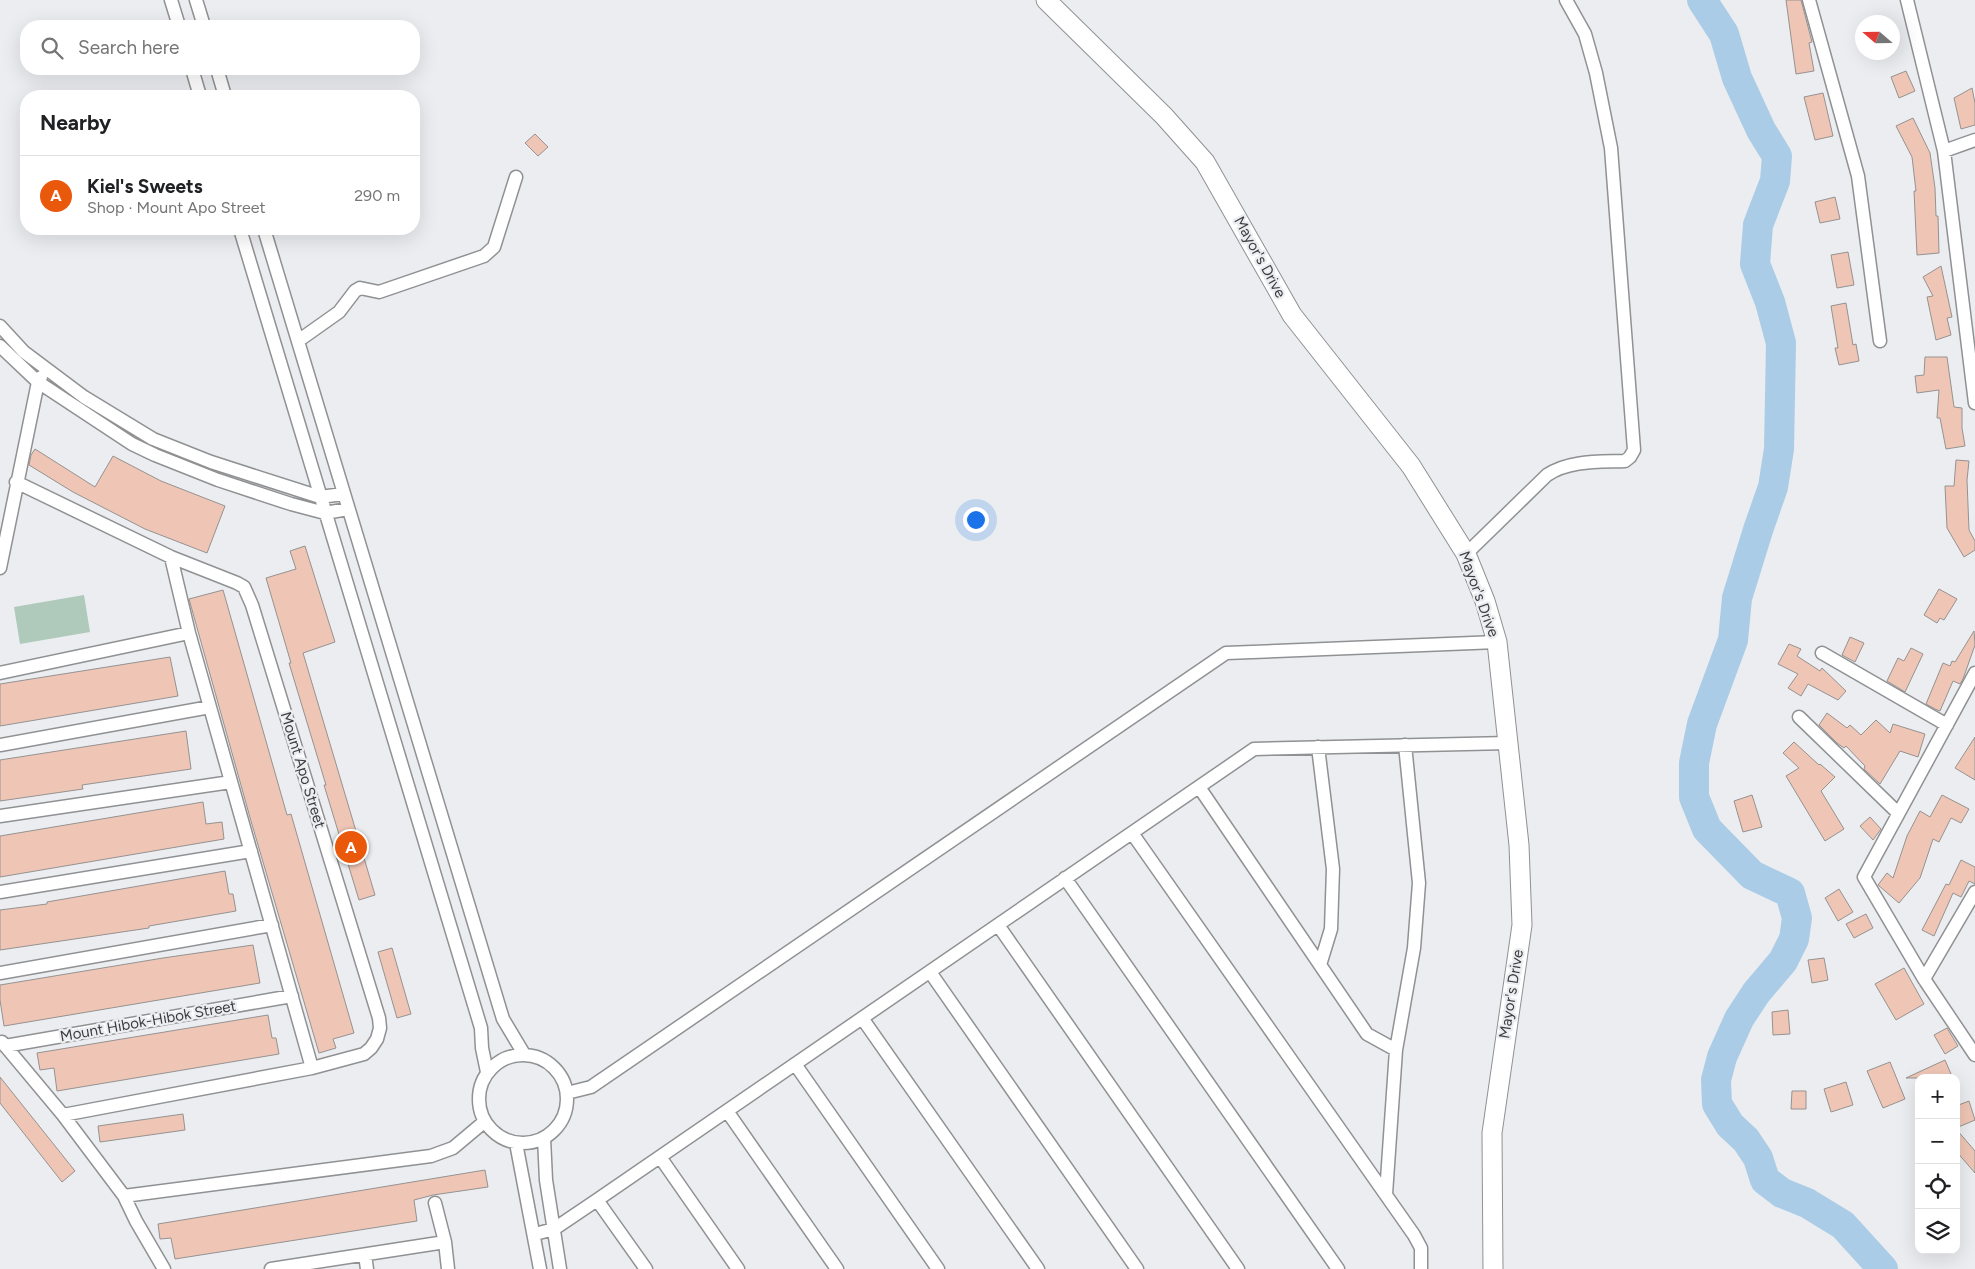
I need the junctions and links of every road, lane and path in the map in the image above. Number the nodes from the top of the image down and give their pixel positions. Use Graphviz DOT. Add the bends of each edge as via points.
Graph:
graph roads {
  1 [pos="171,0"];
  2 [pos="196,0"];
  3 [pos="1046,0"];
  4 [pos="1566,0"];
  5 [pos="1809,0"];
  6 [pos="1907,0"];
  7 [pos="177,20"];
  8 [pos="202,20"];
  9 [pos="194,75"];
  10 [pos="219,75"];
  11 [pos="198,90"];
  12 [pos="223,90"];
  13 [pos="1975,140"];
  14 [pos="1944,151"];
  15 [pos="516,177"];
  16 [pos="242,235"];
  17 [pos="266,235"];
  18 [pos="0,326"];
  19 [pos="298,341"];
  20 [pos="1880,341"];
  21 [pos="0,346"];
  22 [pos="47,369"];
  23 [pos="38,382"];
  24 [pos="1975,403"];
  25 [pos="16,482"];
  26 [pos="343,494"];
  27 [pos="320,497"];
  28 [pos="348,508"];
  29 [pos="325,514"];
  30 [pos="1466,554"];
  31 [pos="171,557"];
  32 [pos="0,568"];
  33 [pos="190,633"];
  34 [pos="1497,642"];
  35 [pos="1822,653"];
  36 [pos="1975,673"];
  37 [pos="0,674"];
  38 [pos="210,707"];
  39 [pos="1799,717"];
  40 [pos="1946,724"];
  41 [pos="1508,743"];
  42 [pos="0,745"];
  43 [pos="1405,745"];
  44 [pos="1318,747"];
  45 [pos="231,782"];
  46 [pos="1199,787"];
  47 [pos="1898,813"];
  48 [pos="0,816"];
  49 [pos="1132,833"];
  50 [pos="251,851"];
  51 [pos="1066,878"];
  52 [pos="0,892"];
  53 [pos="1975,892"];
  54 [pos="272,924"];
  55 [pos="998,925"];
  56 [pos="1320,965"];
  57 [pos="930,972"];
  58 [pos="0,974"];
  59 [pos="1924,979"];
  60 [pos="292,996"];
  61 [pos="862,1018"];
  62 [pos="3,1043"];
  63 [pos="1396,1050"];
  64 [pos="524,1054"];
  65 [pos="1975,1055"];
  66 [pos="795,1064"];
  67 [pos="312,1068"];
  68 [pos="487,1072"];
  69 [pos="567,1093"];
  70 [pos="727,1111"];
  71 [pos="63,1115"];
  72 [pos="484,1122"];
  73 [pos="544,1138"];
  74 [pos="516,1143"];
  75 [pos="660,1157"];
  76 [pos="1386,1194"];
  77 [pos="124,1196"];
  78 [pos="597,1200"];
  79 [pos="435,1203"];
  80 [pos="554,1229"];
  81 [pos="535,1234"];
  82 [pos="445,1242"];
  83 [pos="365,1255"];
  84 [pos="164,1269"];
  85 [pos="271,1269"];
  86 [pos="367,1269"];
  87 [pos="448,1269"];
  88 [pos="540,1269"];
  89 [pos="560,1269"];
  90 [pos="646,1269"];
  91 [pos="738,1269"];
  92 [pos="837,1269"];
  93 [pos="938,1269"];
  94 [pos="1038,1269"];
  95 [pos="1137,1269"];
  96 [pos="1238,1269"];
  97 [pos="1338,1269"];
  98 [pos="1421,1269"];
  99 [pos="1493,1269"];
  1 -- 7 [label="street"];
  2 -- 8 [label="street"];
  3 -- 30 [label="street, Mayor's Drive" via="1206,162 1292,316 1411,466"];
  4 -- 30 [label="street" via="1585,34 1611,148 1634,450 1625,461 1566,465 1547,474"];
  5 -- 20 [label="street" via="1858,176"];
  6 -- 14 [label="street"];
  9 -- 11 [label="street"];
  10 -- 12 [label="street"];
  13 -- 14 [label="street"];
  14 -- 24 [label="street"];
  15 -- 19 [label="street" via="494,247 484,256 379,292 360,288 339,312"];
  16 -- 27 [label="street"];
  17 -- 19 [label="street"];
  18 -- 22 [label="street" via="24,352"];
  19 -- 26 [label="street"];
  21 -- 23 [label="street"];
  22 -- 23 [label="street"];
  22 -- 27 [label="street" via="84,397 153,439 211,462"];
  23 -- 25 [label="street"];
  23 -- 29 [label="street" via="132,444 155,455 218,480"];
  25 -- 31 [label="street"];
  25 -- 32 [label="street"];
  26 -- 27 [label="street"];
  26 -- 28 [label="street"];
  27 -- 29 [label="street"];
  28 -- 29 [label="street"];
  28 -- 64 [label="street" via="503,1019"];
  29 -- 68 [label="street" via="481,1028"];
  30 -- 34 [label="street, Mayor's Drive"];
  31 -- 33 [label="street"];
  31 -- 67 [label="street, Mount Apo Street" via="244,587 379,1018 377,1039 364,1054"];
  33 -- 37 [label="street"];
  33 -- 38 [label="street"];
  34 -- 41 [label="street, Mayor's Drive"];
  34 -- 69 [label="street" via="1226,653 591,1087"];
  35 -- 40 [label="street"];
  36 -- 40 [label="street"];
  38 -- 42 [label="street"];
  38 -- 45 [label="street"];
  39 -- 47 [label="street"];
  40 -- 47 [label="street"];
  41 -- 43 [label="street"];
  41 -- 99 [label="street, Mayor's Drive" via="1519,845 1522,926 1492,1133"];
  43 -- 44 [label="street"];
  43 -- 63 [label="street" via="1419,883 1414,948"];
  44 -- 46 [label="street" via="1254,749"];
  44 -- 56 [label="street" via="1333,869 1331,929"];
  45 -- 48 [label="street"];
  45 -- 50 [label="street"];
  46 -- 49 [label="street"];
  46 -- 56 [label="street"];
  47 -- 59 [label="street" via="1864,876"];
  49 -- 51 [label="street"];
  49 -- 76 [label="street"];
  50 -- 52 [label="street"];
  50 -- 54 [label="street"];
  51 -- 55 [label="street"];
  51 -- 97 [label="street"];
  53 -- 59 [label="street"];
  54 -- 58 [label="street"];
  54 -- 60 [label="street"];
  55 -- 57 [label="street"];
  55 -- 96 [label="street"];
  56 -- 63 [label="street" via="1367,1034"];
  57 -- 61 [label="street"];
  57 -- 95 [label="street"];
  59 -- 65 [label="street"];
  60 -- 62 [label="street, Mount Hibok-Hibok Street"];
  60 -- 67 [label="street"];
  61 -- 66 [label="street"];
  61 -- 94 [label="street"];
  62 -- 71 [label="street"];
  63 -- 76 [label="street"];
  64 -- 68 [label="street" via="509,1056"];
  64 -- 69 [label="street" via="538,1056 550,1064 560,1074"];
  66 -- 70 [label="street"];
  66 -- 93 [label="street"];
  67 -- 71 [label="street"];
  68 -- 72 [label="street" via="478,1097"];
  69 -- 73 [label="street" via="564,1116 556,1129"];
  70 -- 75 [label="street"];
  70 -- 92 [label="street"];
  71 -- 77 [label="street"];
  72 -- 74 [label="street" via="504,1140"];
  72 -- 77 [label="street" via="453,1148 431,1156"];
  73 -- 74 [label="street" via="531,1143"];
  73 -- 80 [label="street" via="546,1180"];
  74 -- 81 [label="street"];
  75 -- 78 [label="street"];
  75 -- 91 [label="street"];
  76 -- 98 [label="street" via="1414,1235 1420,1248"];
  77 -- 84 [label="street"];
  78 -- 80 [label="street"];
  78 -- 90 [label="street"];
  79 -- 82 [label="street"];
  80 -- 81 [label="street"];
  80 -- 89 [label="street"];
  81 -- 88 [label="street"];
  82 -- 83 [label="street"];
  82 -- 87 [label="street"];
  83 -- 85 [label="street"];
  83 -- 86 [label="street"];
}
